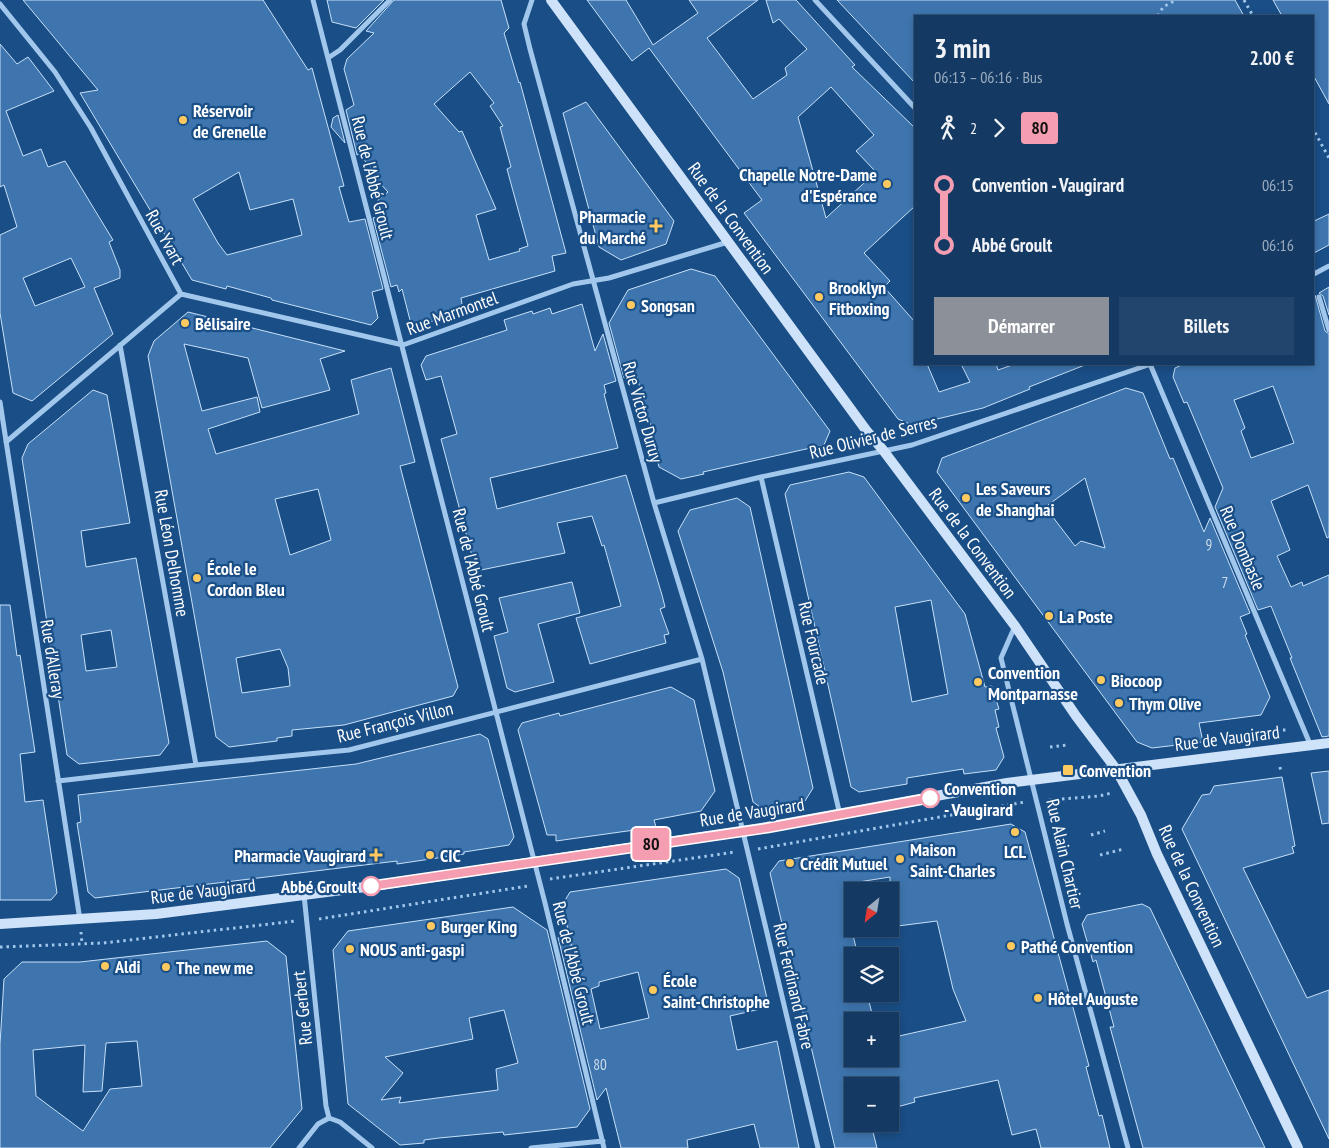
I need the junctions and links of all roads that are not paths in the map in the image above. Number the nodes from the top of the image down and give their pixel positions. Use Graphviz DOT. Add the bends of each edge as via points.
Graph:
graph roads {
  1 [pos="313,0"];
  2 [pos="390,0"];
  3 [pos="532,0"];
  4 [pos="551,0"];
  5 [pos="815,0"];
  6 [pos="0,4"];
  7 [pos="328,58"];
  8 [pos="914,107"];
  9 [pos="728,242"];
  10 [pos="1329,266"];
  11 [pos="1314,274"];
  12 [pos="593,281"];
  13 [pos="181,294"];
  14 [pos="1319,297"];
  15 [pos="1329,330"];
  16 [pos="120,345"];
  17 [pos="403,345"];
  18 [pos="1147,365"];
  19 [pos="1150,365"];
  20 [pos="0,402"];
  21 [pos="6,442"];
  22 [pos="883,450"];
  23 [pos="762,477"];
  24 [pos="654,503"];
  25 [pos="1015,626"];
  26 [pos="702,659"];
  27 [pos="496,711"];
  28 [pos="1329,742"];
  29 [pos="1310,744"];
  30 [pos="196,765"];
  31 [pos="1116,769"];
  32 [pos="1033,780"];
  33 [pos="58,782"];
  34 [pos="840,815"];
  35 [pos="743,830"];
  36 [pos="534,862"];
  37 [pos="304,895"];
  38 [pos="80,920"];
  39 [pos="0,924"];
  40 [pos="330,1118"];
  41 [pos="603,1141"];
  42 [pos="299,1148"];
  43 [pos="372,1148"];
  44 [pos="531,1148"];
  45 [pos="604,1148"];
  46 [pos="818,1148"];
  47 [pos="1128,1148"];
  48 [pos="1298,1148"];
  1 -- 7 [label="street, Rue de l'Abbé Groult"];
  2 -- 7 [label="street"];
  3 -- 12 [label="street, Rue Victor Duruy" via="524,24"];
  4 -- 9 [label="main road, Rue de la Convention"];
  5 -- 8 [label="street"];
  6 -- 13 [label="street, Rue Yvart" via="55,72 91,128"];
  7 -- 17 [label="street, Rue de l'Abbé Groult"];
  9 -- 12 [label="street, Rue Marmontel"];
  9 -- 22 [label="main road, Rue de la Convention"];
  10 -- 11 [label="street"];
  12 -- 17 [label="street, Rue Marmontel" via="572,284"];
  12 -- 24 [label="street, Rue Victor Duruy"];
  13 -- 16 [label="street"];
  13 -- 17 [label="street, Rue Marmontel"];
  14 -- 15 [label="street"];
  16 -- 21 [label="street"];
  16 -- 30 [label="street, Rue Léon Delhomme"];
  17 -- 27 [label="street, Rue de l'Abbé Groult"];
  18 -- 22 [label="street, Rue Olivier de Serres" via="912,445"];
  19 -- 29 [label="street, Rue Dombasle"];
  20 -- 21 [label="street, Rue d'Alleray"];
  21 -- 33 [label="street, Rue d'Alleray"];
  22 -- 23 [label="street, Rue Olivier de Serres"];
  22 -- 25 [label="main road, Rue de la Convention"];
  23 -- 24 [label="street, Rue Olivier de Serres"];
  23 -- 34 [label="street, Rue Fourcade"];
  24 -- 26 [label="street, Rue Victor Duruy"];
  25 -- 31 [label="main road, Rue de la Convention"];
  25 -- 32 [label="street, Rue Alain Chartier" via="1001,658"];
  26 -- 27 [label="street, Rue François Villon"];
  26 -- 35 [label="street, Rue Victor Duruy"];
  27 -- 30 [label="street, Rue François Villon" via="349,750"];
  27 -- 36 [label="street, Rue de l'Abbé Groult"];
  28 -- 29 [label="main road, Rue de Vaugirard"];
  29 -- 31 [label="main road, Rue de Vaugirard"];
  30 -- 33 [label="street, Rue François Villon"];
  31 -- 32 [label="main road, Rue de Vaugirard"];
  31 -- 48 [label="main road, Rue de la Convention" via="1141,815"];
  32 -- 34 [label="main road, Rue de Vaugirard"];
  32 -- 47 [label="street, Rue Alain Chartier" via="1067,924"];
  33 -- 38 [label="street, Rue d'Alleray"];
  34 -- 35 [label="main road, Rue de Vaugirard"];
  35 -- 36 [label="main road, Rue de Vaugirard"];
  35 -- 46 [label="street, Rue Ferdinand Fabre"];
  36 -- 37 [label="main road, Rue de Vaugirard"];
  36 -- 41 [label="street, Rue de l'Abbé Groult"];
  37 -- 38 [label="main road, Rue de Vaugirard"];
  37 -- 40 [label="street, Rue Gerbert" via="326,1106"];
  38 -- 39 [label="main road, Rue de Vaugirard"];
  40 -- 42 [label="street" via="318,1124"];
  40 -- 43 [label="street" via="340,1122"];
  41 -- 44 [label="street"];
  41 -- 45 [label="street, Rue de l'Abbé Groult"];
}
